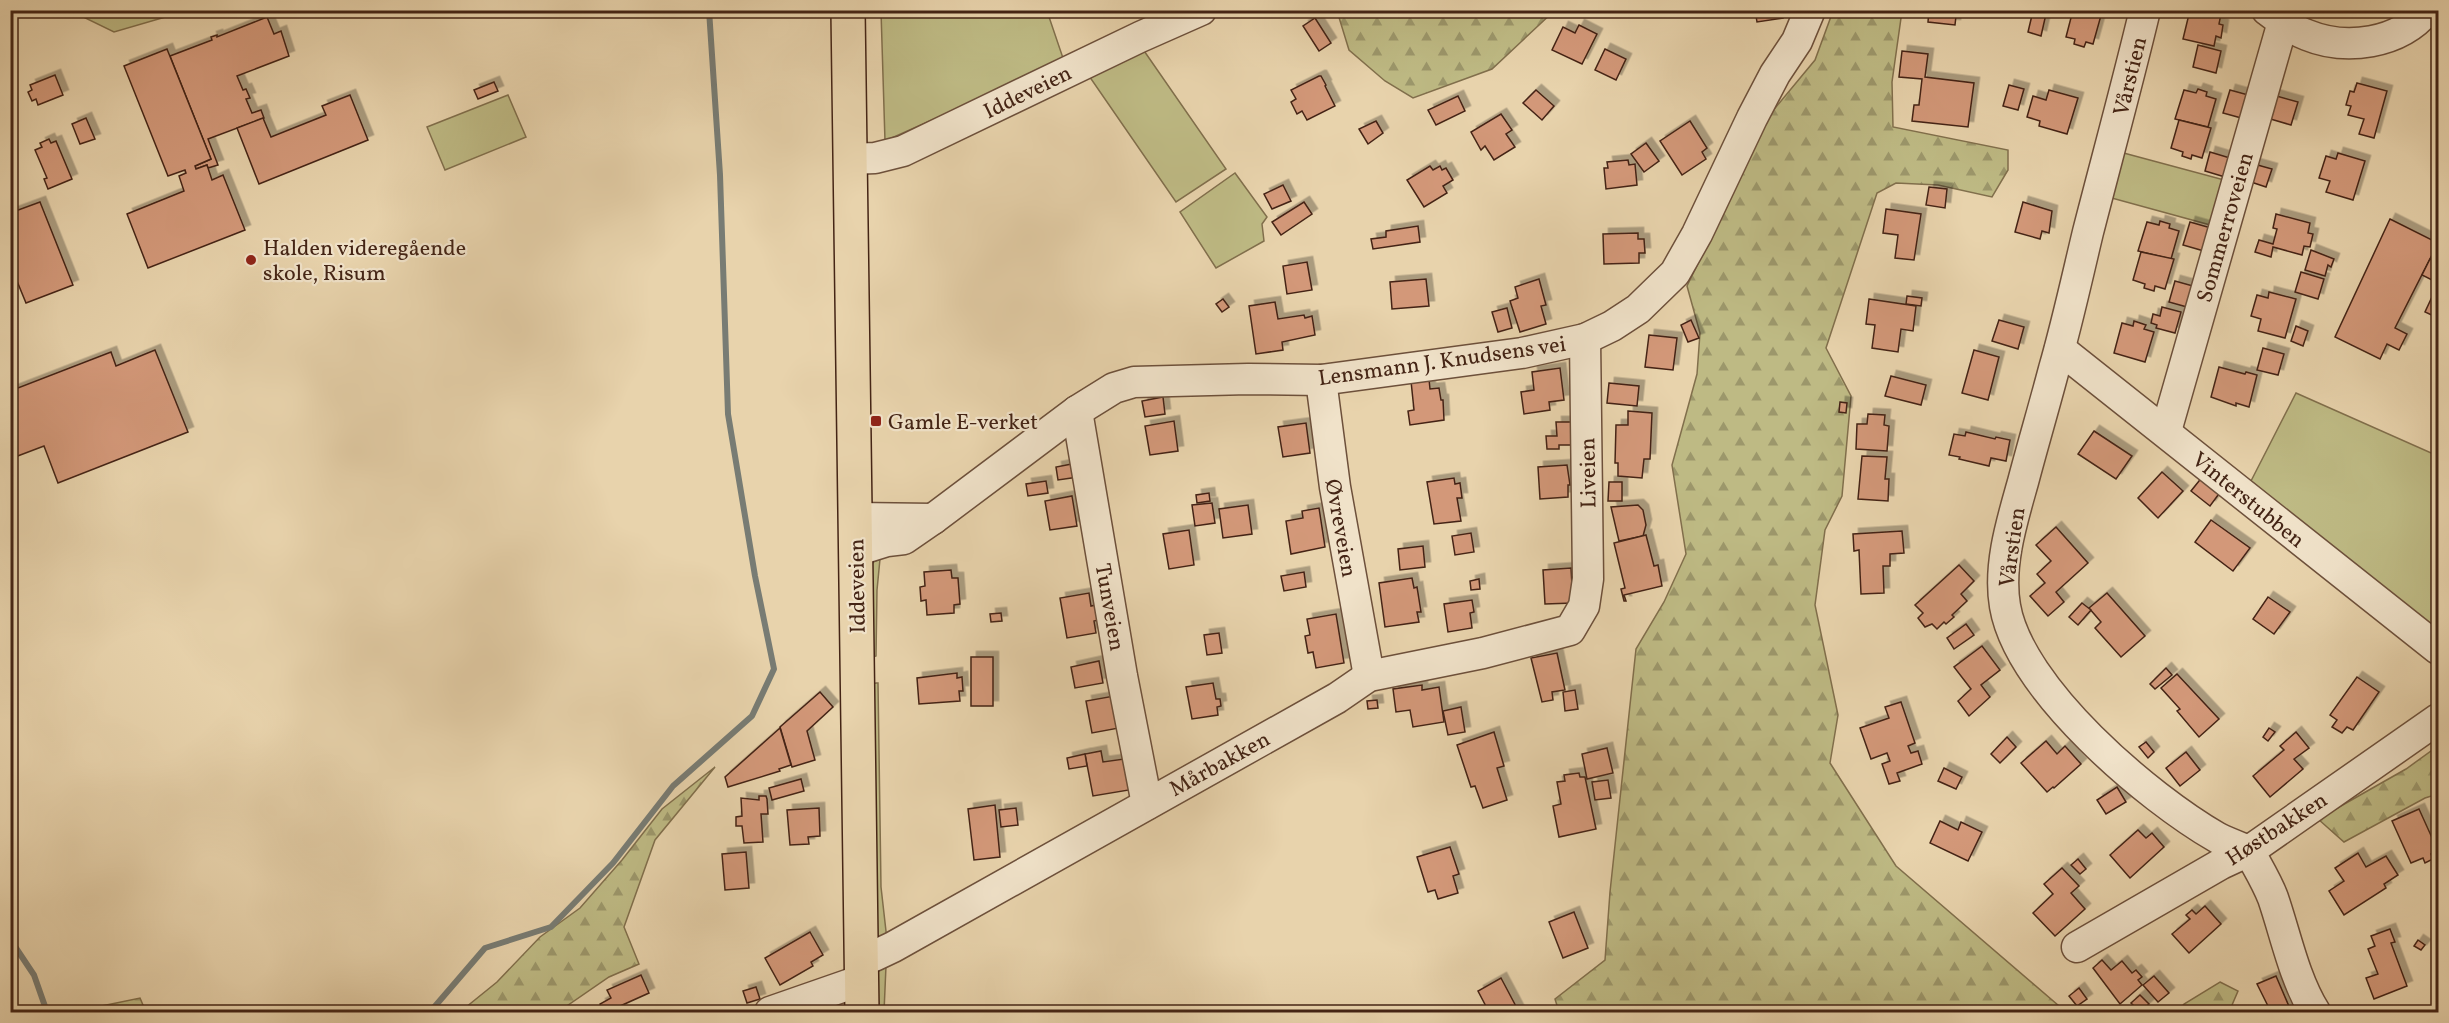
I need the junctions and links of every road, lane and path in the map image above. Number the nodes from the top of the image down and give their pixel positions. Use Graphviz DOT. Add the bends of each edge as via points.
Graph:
graph roads {
  1 [pos="848,10"];
  2 [pos="1201,10"];
  3 [pos="1810,10"];
  4 [pos="2145,10"];
  5 [pos="2427,10"];
  6 [pos="2275,16"];
  7 [pos="850,159"];
  8 [pos="1585,339"];
  9 [pos="2060,349"];
  10 [pos="1321,380"];
  11 [pos="1077,411"];
  12 [pos="2166,431"];
  13 [pos="856,518"];
  14 [pos="933,519"];
  15 [pos="855,551"];
  16 [pos="1584,606"];
  17 [pos="2439,649"];
  18 [pos="1369,676"];
  19 [pos="2439,719"];
  20 [pos="1147,804"];
  21 [pos="2249,851"];
  22 [pos="2077,947"];
  23 [pos="862,968"];
  24 [pos="770,1012"];
  25 [pos="862,1012"];
  26 [pos="2315,1012"];
  1 -- 7 [label="main road, Iddeveien"];
  2 -- 7 [label="street, Iddeveien" via="903,151 874,159"];
  3 -- 8 [label="street, Lensmann J. Knudsens vei" via="1675,273 1638,309"];
  4 -- 9 [label="street, Vårstien"];
  5 -- 6 [label="street, Sommerroveien" via="2397,34 2362,44 2334,43 2306,35"];
  6 -- 12 [label="street, Sommerroveien"];
  7 -- 13 [label="main road, Iddeveien"];
  8 -- 10 [label="street, Lensmann J. Knudsens vei" via="1452,363"];
  8 -- 16 [label="street, Liveien" via="1588,579"];
  9 -- 12 [label="street, Vinterstubben"];
  9 -- 21 [label="street, Vårstien" via="2007,546 2003,589 2009,624 2047,689 2083,730 2178,812 2220,839"];
  10 -- 11 [label="street, Lensmann J. Knudsens vei" via="1134,382 1114,388"];
  10 -- 18 [label="street, Øvreveien" via="1335,487"];
  11 -- 14 [label="street, Lensmann J. Knudsens vei"];
  11 -- 20 [label="street, Tunveien"];
  12 -- 17 [label="street, Vinterstubben"];
  13 -- 14 [label="street"];
  13 -- 15 [label="main road, Iddeveien"];
  14 -- 15 [label="street, Lensmann J. Knudsens vei" via="904,539"];
  15 -- 23 [label="main road, Iddeveien"];
  16 -- 18 [label="street, Mårbakken" via="1570,630"];
  18 -- 20 [label="street, Mårbakken" via="1337,698"];
  19 -- 21 [label="street, Høstbakken"];
  20 -- 23 [label="street, Mårbakken" via="874,956"];
  21 -- 22 [label="street, Høstbakken"];
  21 -- 26 [label="street" via="2272,896"];
  23 -- 24 [label="street, Mårbakken"];
  23 -- 25 [label="main road, Iddeveien"];
}
